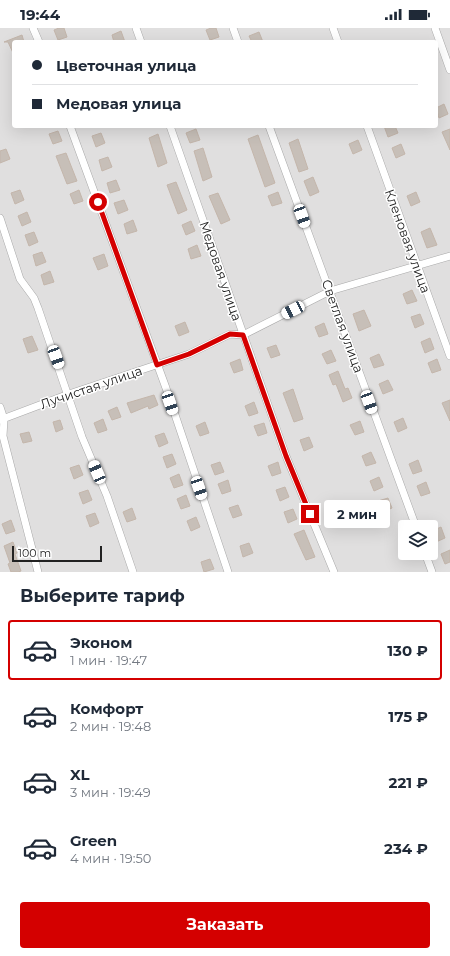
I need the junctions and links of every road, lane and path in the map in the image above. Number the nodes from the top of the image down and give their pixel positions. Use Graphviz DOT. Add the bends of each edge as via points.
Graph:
graph roads {
  1 [pos="33,28"];
  2 [pos="136,28"];
  3 [pos="233,28"];
  4 [pos="334,28"];
  5 [pos="435,28"];
  6 [pos="38,40"];
  7 [pos="140,40"];
  8 [pos="237,40"];
  9 [pos="337,40"];
  10 [pos="450,70"];
  11 [pos="71,128"];
  12 [pos="171,128"];
  13 [pos="270,128"];
  14 [pos="368,128"];
  15 [pos="0,218"];
  16 [pos="450,256"];
  17 [pos="418,264"];
  18 [pos="330,291"];
  19 [pos="243,335"];
  20 [pos="450,356"];
  21 [pos="157,365"];
  22 [pos="69,394"];
  23 [pos="0,407"];
  24 [pos="2,419"];
  25 [pos="413,520"];
  26 [pos="428,560"];
  27 [pos="38,572"];
  28 [pos="133,572"];
  29 [pos="228,572"];
  30 [pos="334,572"];
  31 [pos="432,572"];
  1 -- 6 [label="street"];
  2 -- 7 [label="street"];
  3 -- 8 [label="street"];
  4 -- 9 [label="street"];
  5 -- 10 [label="street"];
  11 -- 21 [label="street"];
  12 -- 19 [label="street, Медовая улица"];
  13 -- 18 [label="street, Светлая улица"];
  14 -- 17 [label="street, Кленовая улица" via="395,208"];
  15 -- 22 [label="street" via="20,279 34,298"];
  16 -- 17 [label="street, Лучистая улица"];
  17 -- 18 [label="street, Лучистая улица"];
  17 -- 20 [label="street, Кленовая улица"];
  18 -- 19 [label="street, Лучистая улица"];
  18 -- 25 [label="street, Светлая улица"];
  19 -- 21 [label="street, Лучистая улица" via="230,334 189,354"];
  19 -- 30 [label="street, Медовая улица" via="286,456"];
  21 -- 22 [label="street, Лучистая улица"];
  21 -- 29 [label="street"];
  22 -- 24 [label="street, Лучистая улица"];
  22 -- 28 [label="street" via="82,437 107,496"];
  23 -- 24 [label="street"];
  24 -- 27 [label="street" via="3,436"];
  26 -- 31 [label="street"];
}
